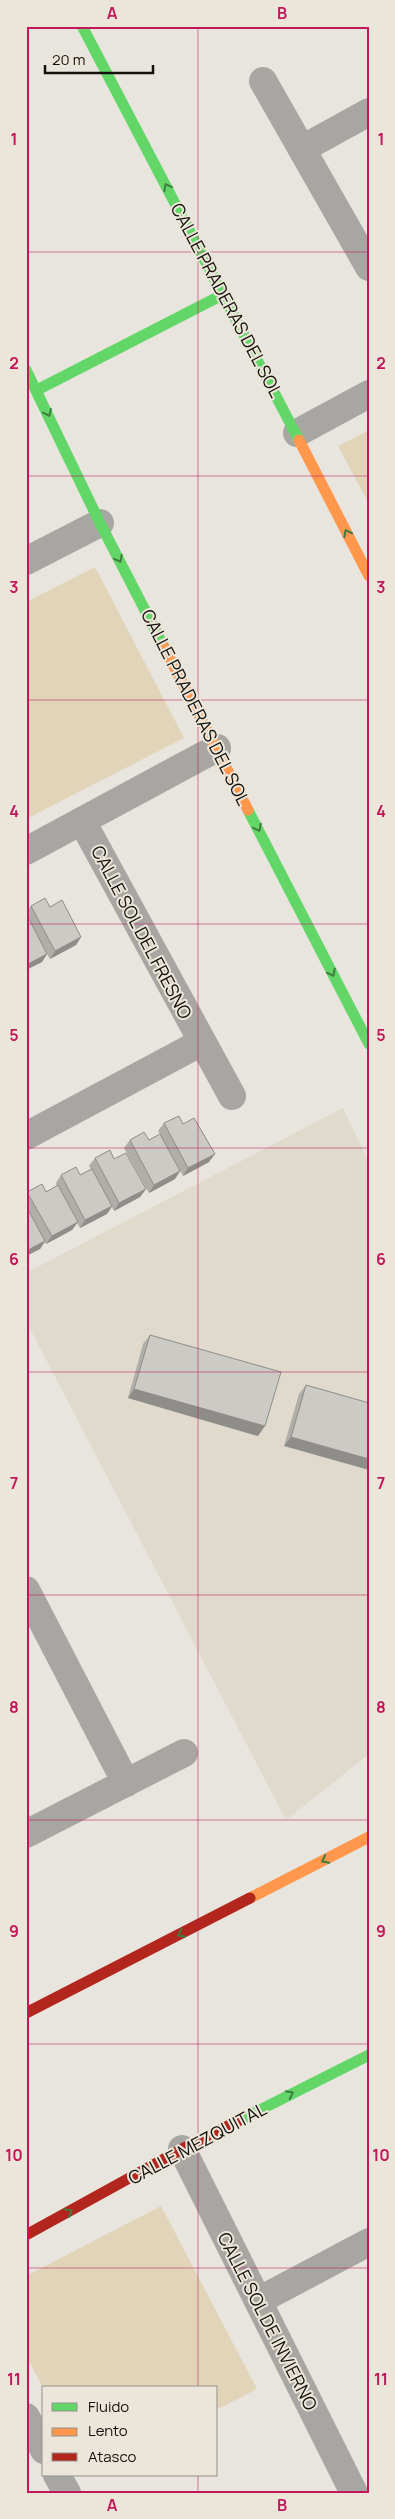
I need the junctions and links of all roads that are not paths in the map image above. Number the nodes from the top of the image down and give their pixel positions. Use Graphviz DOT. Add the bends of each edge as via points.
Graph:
graph roads {
  1 [pos="82,26"];
  2 [pos="263,80"];
  3 [pos="369,112"];
  4 [pos="302,149"];
  5 [pos="369,267"];
  6 [pos="224,294"];
  7 [pos="26,370"];
  8 [pos="37,390"];
  9 [pos="369,394"];
  10 [pos="297,433"];
  11 [pos="100,523"];
  12 [pos="26,561"];
  13 [pos="369,576"];
  14 [pos="217,748"];
  15 [pos="82,821"];
  16 [pos="26,851"];
  17 [pos="202,1042"];
  18 [pos="369,1044"];
  19 [pos="232,1096"];
  20 [pos="26,1136"];
  21 [pos="26,1590"];
  22 [pos="184,1753"];
  23 [pos="126,1783"];
  24 [pos="26,1834"];
  25 [pos="369,1837"];
  26 [pos="26,2013"];
  27 [pos="369,2054"];
  28 [pos="182,2149"];
  29 [pos="26,2235"];
  30 [pos="369,2242"];
  31 [pos="258,2301"];
  32 [pos="26,2417"];
  33 [pos="42,2446"];
  34 [pos="58,2476"];
  35 [pos="67,2493"];
  36 [pos="354,2493"];
  6 -- 1 [label="street, CALLE PRADERAS DEL SOL, one-way"];
  2 -- 4 [label="street"];
  3 -- 4 [label="street"];
  4 -- 5 [label="street"];
  6 -- 8 [label="street"];
  6 -- 10 [label="street, CALLE PRADERAS DEL SOL"];
  7 -- 8 [label="street, CALLE PRADERAS DEL SOL"];
  8 -- 11 [label="street, CALLE PRADERAS DEL SOL, one-way"];
  9 -- 10 [label="street"];
  13 -- 10 [label="street, CALLE PRADERAS DEL SOL, one-way"];
  11 -- 12 [label="street"];
  11 -- 14 [label="street, CALLE PRADERAS DEL SOL, one-way"];
  14 -- 15 [label="street"];
  14 -- 18 [label="street, CALLE PRADERAS DEL SOL, one-way"];
  15 -- 16 [label="street"];
  15 -- 17 [label="street, CALLE SOL DEL FRESNO"];
  17 -- 19 [label="street, CALLE SOL DEL FRESNO"];
  17 -- 20 [label="street"];
  21 -- 23 [label="street"];
  22 -- 23 [label="street"];
  23 -- 24 [label="street"];
  25 -- 26 [label="street, one-way"];
  28 -- 27 [label="street, CALLE MEZQUITAL, one-way"];
  29 -- 28 [label="street, CALLE MEZQUITAL, one-way"];
  28 -- 31 [label="street, CALLE SOL DE INVIERNO"];
  30 -- 31 [label="street"];
  31 -- 36 [label="street, CALLE SOL DE INVIERNO"];
  32 -- 33 [label="street"];
  34 -- 35 [label="street"];
}
